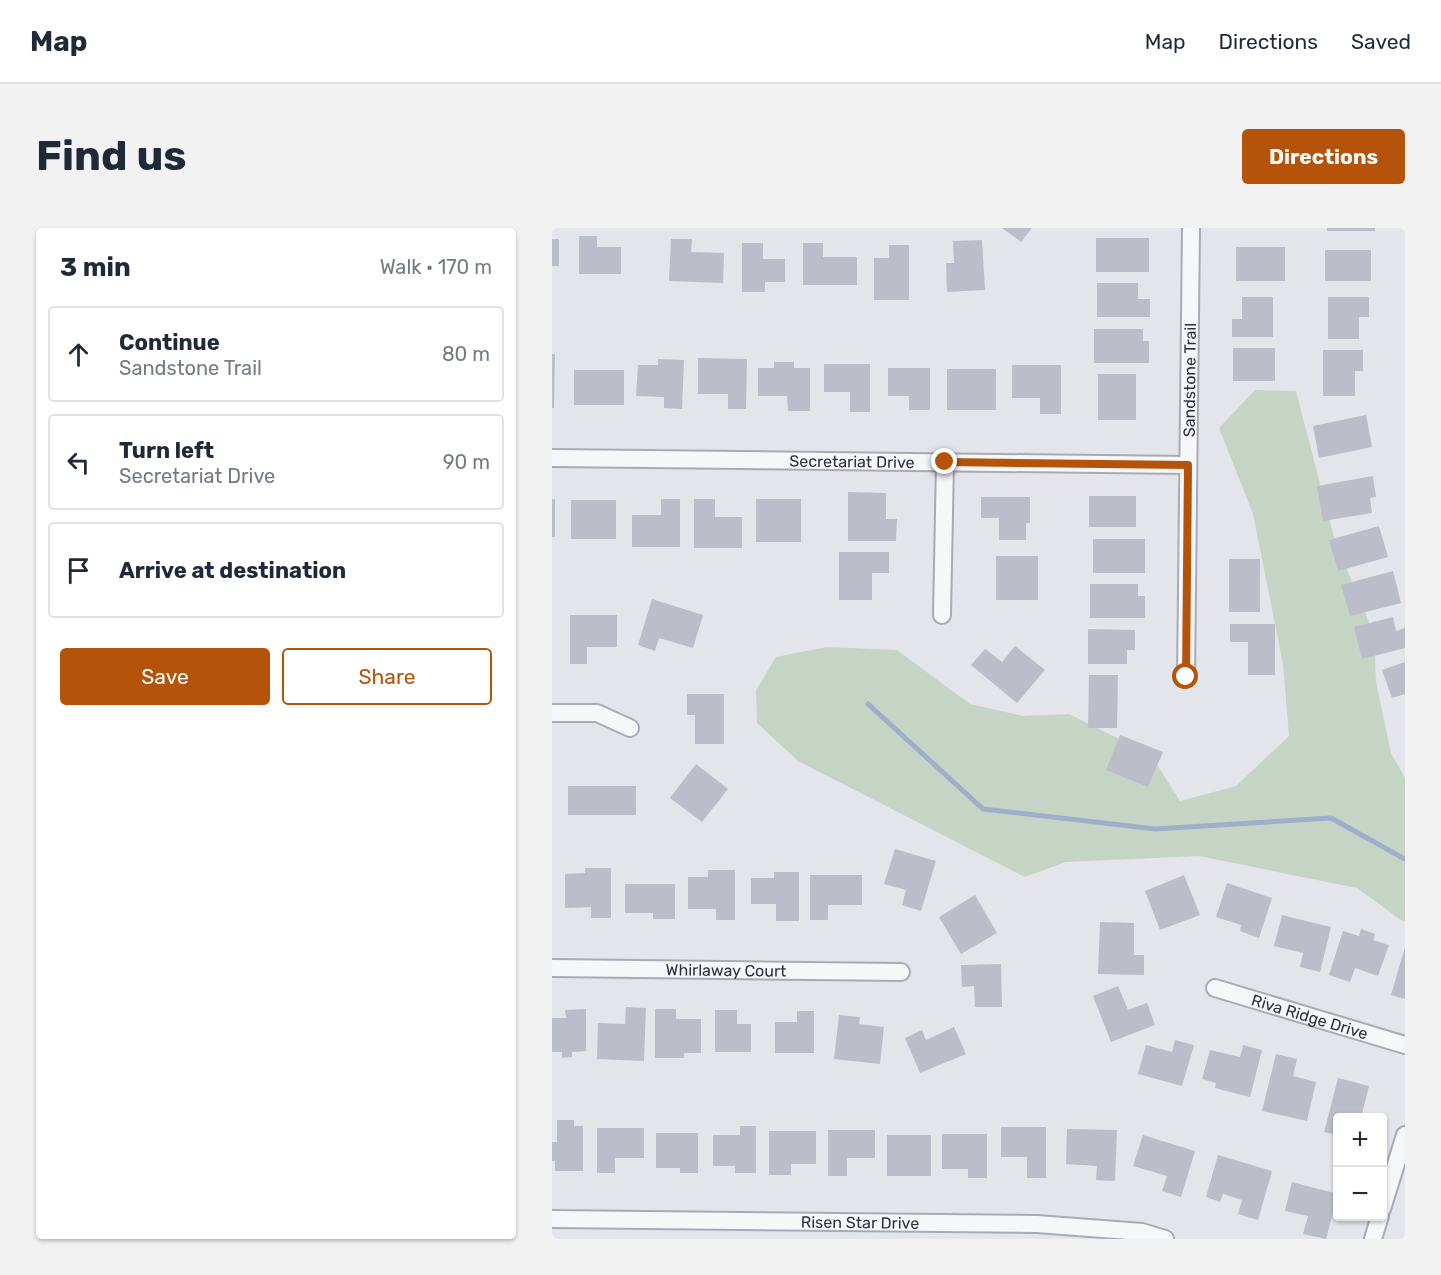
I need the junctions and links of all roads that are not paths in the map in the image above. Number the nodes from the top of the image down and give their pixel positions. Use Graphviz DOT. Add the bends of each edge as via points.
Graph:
graph roads {
  1 [pos="1191,228"];
  2 [pos="552,458"];
  3 [pos="945,462"];
  4 [pos="1188,465"];
  5 [pos="942,615"];
  6 [pos="1186,677"];
  7 [pos="552,713"];
  8 [pos="630,728"];
  9 [pos="552,968"];
  10 [pos="901,972"];
  11 [pos="1215,988"];
  12 [pos="1405,1045"];
  13 [pos="1405,1135"];
  14 [pos="1387,1196"];
  15 [pos="552,1218"];
  16 [pos="1378,1221"];
  17 [pos="1037,1232"];
  18 [pos="1165,1239"];
  19 [pos="1373,1239"];
  1 -- 4 [label="street, Sandstone Trail"];
  2 -- 3 [label="street, Secretariat Drive"];
  3 -- 4 [label="street, Secretariat Drive"];
  3 -- 5 [label="street"];
  4 -- 6 [label="street, Sandstone Trail"];
  7 -- 8 [label="street" via="597,713"];
  9 -- 10 [label="street, Whirlaway Court"];
  11 -- 12 [label="street, Riva Ridge Drive"];
  13 -- 14 [label="street"];
  15 -- 17 [label="street, Risen Star Drive"];
  16 -- 19 [label="street"];
  17 -- 18 [label="street, Risen Star Drive" via="1142,1232"];
}
